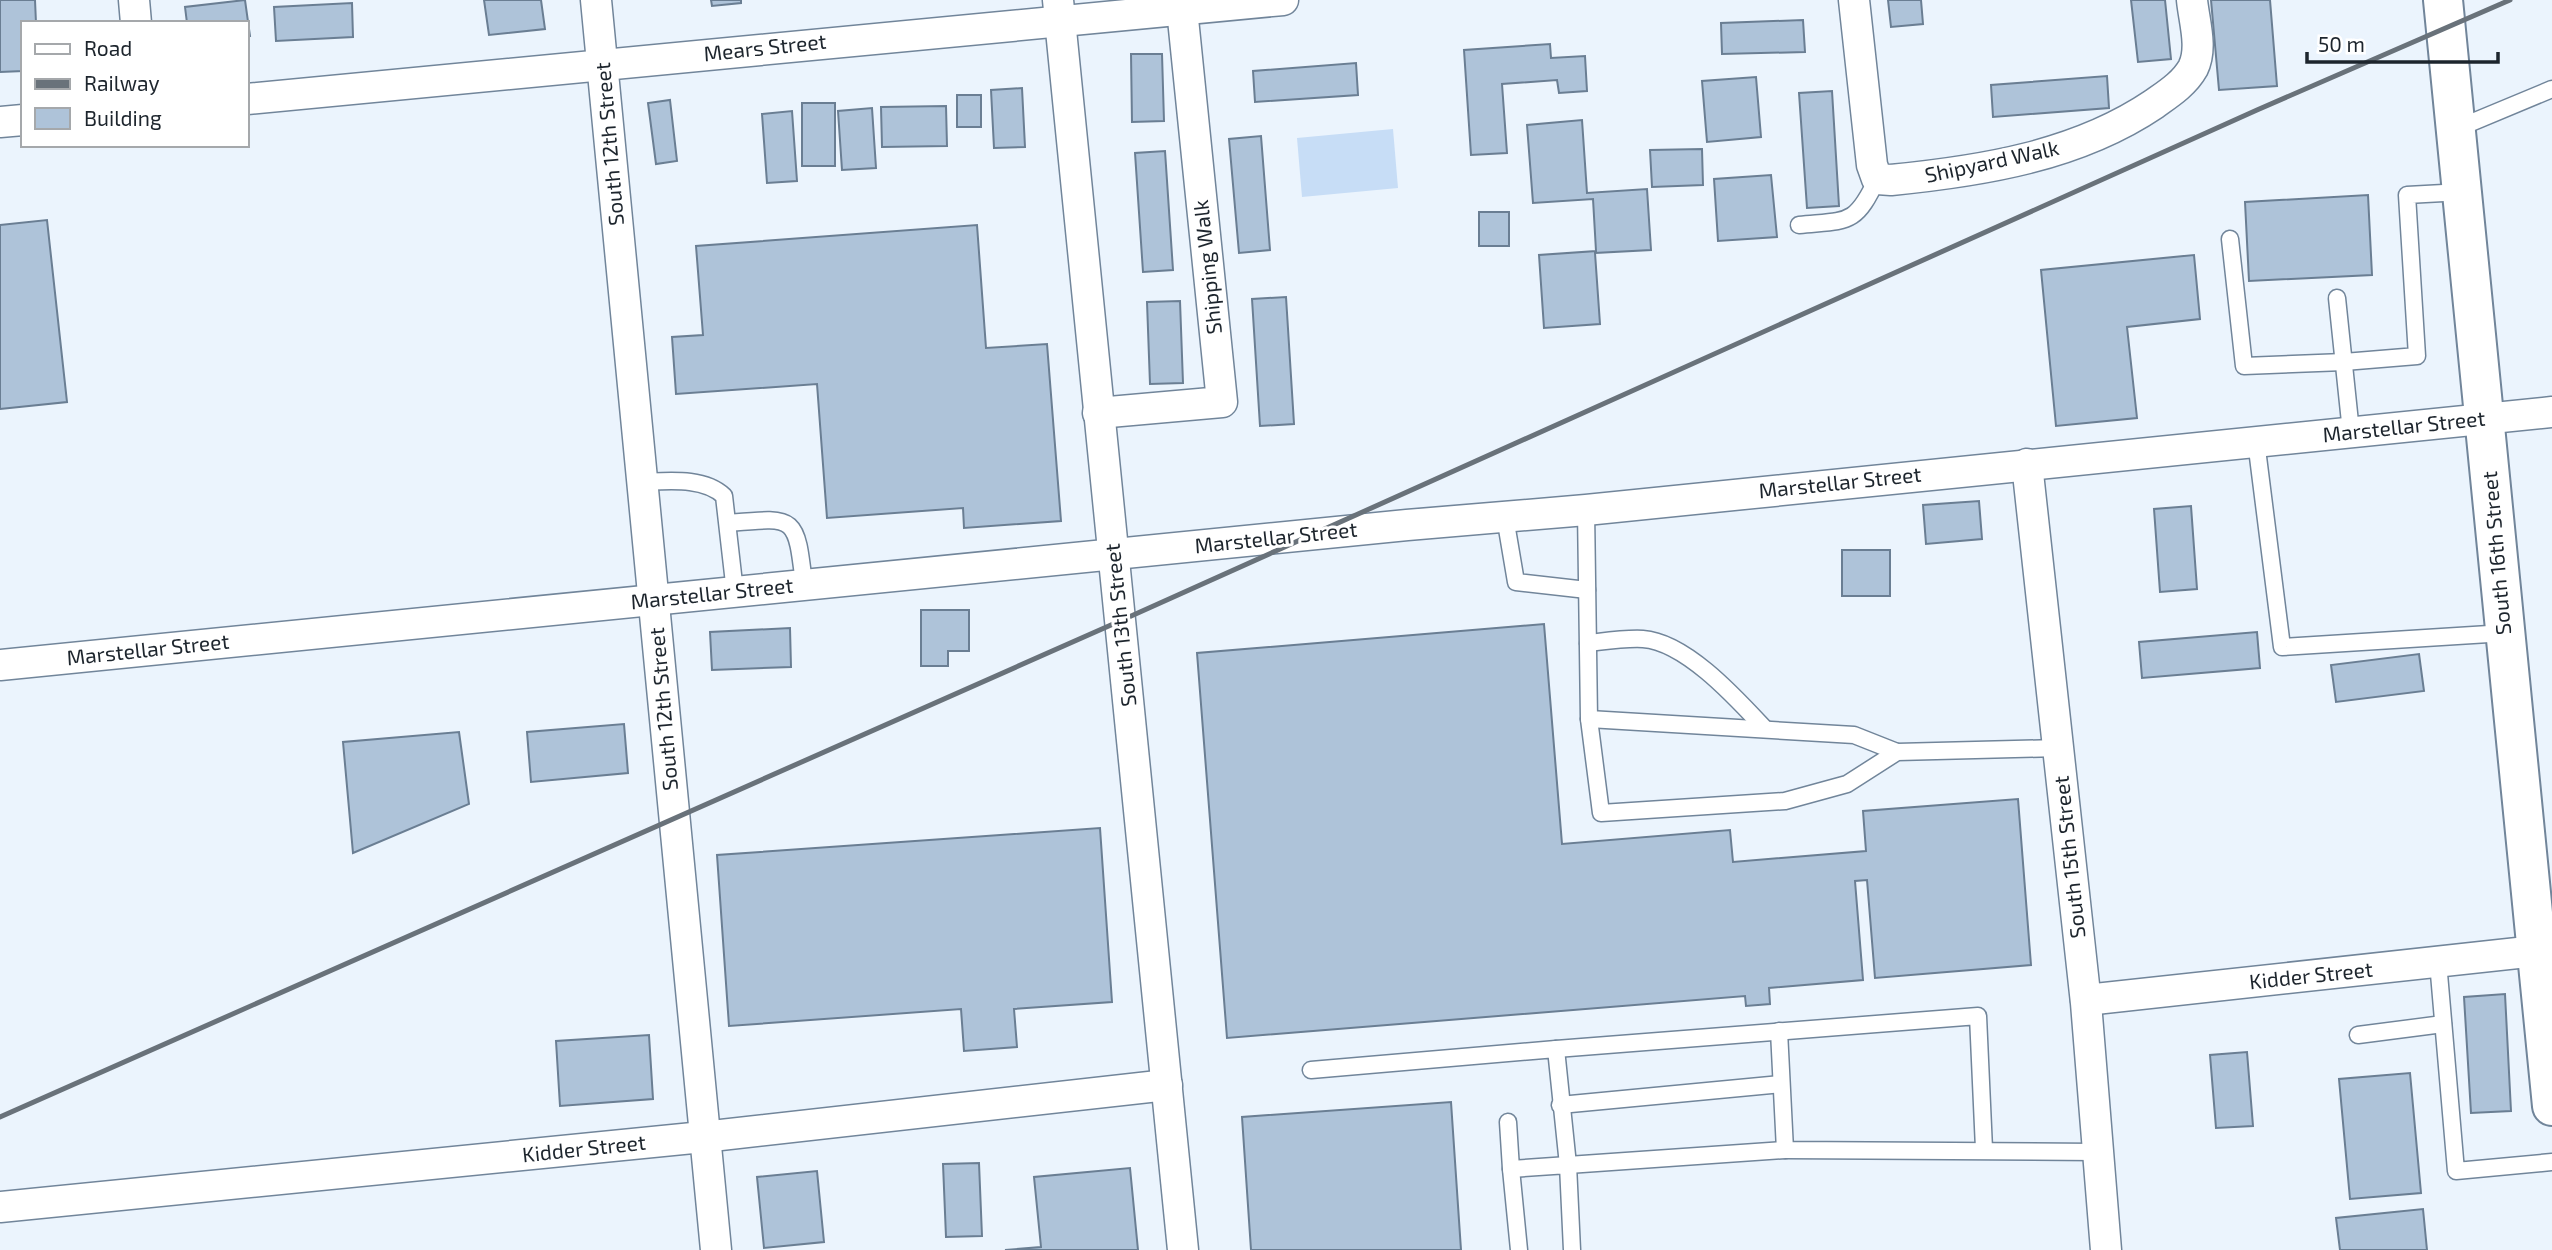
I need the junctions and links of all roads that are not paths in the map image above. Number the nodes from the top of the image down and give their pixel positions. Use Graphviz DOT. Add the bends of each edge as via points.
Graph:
graph roads {
  1 [pos="134,0"];
  2 [pos="596,0"];
  3 [pos="1283,0"];
  4 [pos="1854,0"];
  5 [pos="2192,0"];
  6 [pos="2443,0"];
  7 [pos="1185,6"];
  8 [pos="1058,10"];
  9 [pos="136,21"];
  10 [pos="602,64"];
  11 [pos="2552,89"];
  12 [pos="248,99"];
  13 [pos="21,120"];
  14 [pos="0,122"];
  15 [pos="2456,129"];
  16 [pos="1877,179"];
  17 [pos="2462,192"];
  18 [pos="1799,225"];
  19 [pos="2230,239"];
  20 [pos="2337,298"];
  21 [pos="2344,362"];
  22 [pos="2552,412"];
  23 [pos="1098,413"];
  24 [pos="2485,419"];
  25 [pos="2351,432"];
  26 [pos="2256,441"];
  27 [pos="2027,464"];
  28 [pos="642,482"];
  29 [pos="1586,510"];
  30 [pos="1505,517"];
  31 [pos="728,523"];
  32 [pos="1114,554"];
  33 [pos="804,584"];
  34 [pos="1587,590"];
  35 [pos="735,592"];
  36 [pos="654,600"];
  37 [pos="2505,633"];
  38 [pos="1588,643"];
  39 [pos="0,664"];
  40 [pos="1589,719"];
  41 [pos="1765,729"];
  42 [pos="2058,748"];
  43 [pos="1897,752"];
  44 [pos="2536,951"];
  45 [pos="2438,962"];
  46 [pos="2086,1000"];
  47 [pos="2443,1024"];
  48 [pos="1779,1031"];
  49 [pos="2358,1035"];
  50 [pos="1556,1049"];
  51 [pos="1311,1070"];
  52 [pos="1781,1084"];
  53 [pos="1167,1085"];
  54 [pos="1560,1105"];
  55 [pos="2552,1106"];
  56 [pos="1508,1122"];
  57 [pos="703,1137"];
  58 [pos="1983,1149"];
  59 [pos="1785,1150"];
  60 [pos="2096,1152"];
  61 [pos="2552,1162"];
  62 [pos="1568,1165"];
  63 [pos="1511,1169"];
  64 [pos="0,1208"];
  65 [pos="716,1250"];
  66 [pos="1183,1250"];
  67 [pos="1519,1250"];
  68 [pos="1572,1250"];
  69 [pos="2106,1250"];
  1 -- 9 [label="street"];
  2 -- 10 [label="street, South 12th Street"];
  3 -- 7 [label="street, Mears Street"];
  4 -- 16 [label="street"];
  5 -- 16 [label="street, Shipyard Walk" via="2198,48 2194,66 2184,81 2128,121 2033,158"];
  6 -- 15 [label="main road, South 16th Street"];
  7 -- 8 [label="street, Mears Street"];
  7 -- 23 [label="street, Shipping Walk" via="1222,402"];
  8 -- 10 [label="street, Mears Street"];
  8 -- 23 [label="street, South 13th Street"];
  10 -- 12 [label="street, Mears Street"];
  10 -- 28 [label="street, South 12th Street"];
  11 -- 15 [label="lane"];
  13 -- 14 [label="street"];
  15 -- 17 [label="main road, South 16th Street"];
  16 -- 18 [label="lane" via="1867,200 1847,220"];
  17 -- 21 [label="lane" via="2407,195 2417,356"];
  17 -- 24 [label="main road, South 16th Street"];
  19 -- 21 [label="lane" via="2244,366"];
  20 -- 21 [label="lane"];
  21 -- 25 [label="lane"];
  22 -- 24 [label="street, Marstellar Street"];
  23 -- 32 [label="street, South 13th Street"];
  24 -- 25 [label="street, Marstellar Street"];
  24 -- 37 [label="main road, South 16th Street"];
  25 -- 26 [label="street, Marstellar Street"];
  26 -- 27 [label="street, Marstellar Street"];
  26 -- 37 [label="lane" via="2282,647"];
  27 -- 29 [label="street, Marstellar Street"];
  27 -- 42 [label="street, South 15th Street"];
  28 -- 31 [label="lane" via="682,481 715,487 724,496"];
  28 -- 36 [label="street, South 12th Street"];
  29 -- 30 [label="street, Marstellar Street"];
  29 -- 34 [label="lane"];
  30 -- 32 [label="street, Marstellar Street"];
  30 -- 34 [label="lane" via="1516,582"];
  31 -- 33 [label="lane" via="777,519 788,523 798,539"];
  31 -- 35 [label="lane"];
  32 -- 33 [label="street, Marstellar Street"];
  32 -- 53 [label="street, South 13th Street"];
  33 -- 35 [label="street, Marstellar Street"];
  34 -- 38 [label="lane"];
  35 -- 36 [label="street, Marstellar Street"];
  36 -- 39 [label="street, Marstellar Street"];
  36 -- 57 [label="street, South 12th Street"];
  37 -- 44 [label="main road, South 16th Street"];
  38 -- 40 [label="lane"];
  38 -- 41 [label="lane" via="1645,639 1672,650 1731,692"];
  40 -- 41 [label="lane"];
  40 -- 43 [label="lane" via="1601,813 1784,801 1847,784"];
  41 -- 43 [label="lane" via="1854,735"];
  42 -- 43 [label="lane"];
  42 -- 46 [label="street, South 15th Street"];
  44 -- 45 [label="street, Kidder Street"];
  44 -- 55 [label="main road, South 16th Street"];
  45 -- 46 [label="street, Kidder Street"];
  45 -- 47 [label="lane"];
  46 -- 60 [label="street, South 15th Street"];
  47 -- 49 [label="lane"];
  47 -- 61 [label="lane" via="2456,1171"];
  48 -- 50 [label="lane"];
  48 -- 52 [label="lane"];
  48 -- 58 [label="lane" via="1978,1016"];
  50 -- 51 [label="lane"];
  50 -- 54 [label="lane"];
  52 -- 54 [label="lane"];
  52 -- 59 [label="lane"];
  53 -- 57 [label="street, Kidder Street"];
  53 -- 66 [label="street, South 13th Street"];
  54 -- 62 [label="lane"];
  56 -- 63 [label="lane"];
  57 -- 64 [label="street, Kidder Street"];
  57 -- 65 [label="street, South 12th Street"];
  58 -- 59 [label="lane"];
  58 -- 60 [label="lane"];
  59 -- 62 [label="lane"];
  60 -- 69 [label="street, South 15th Street"];
  62 -- 63 [label="lane"];
  62 -- 68 [label="lane"];
  63 -- 67 [label="lane"];
}
